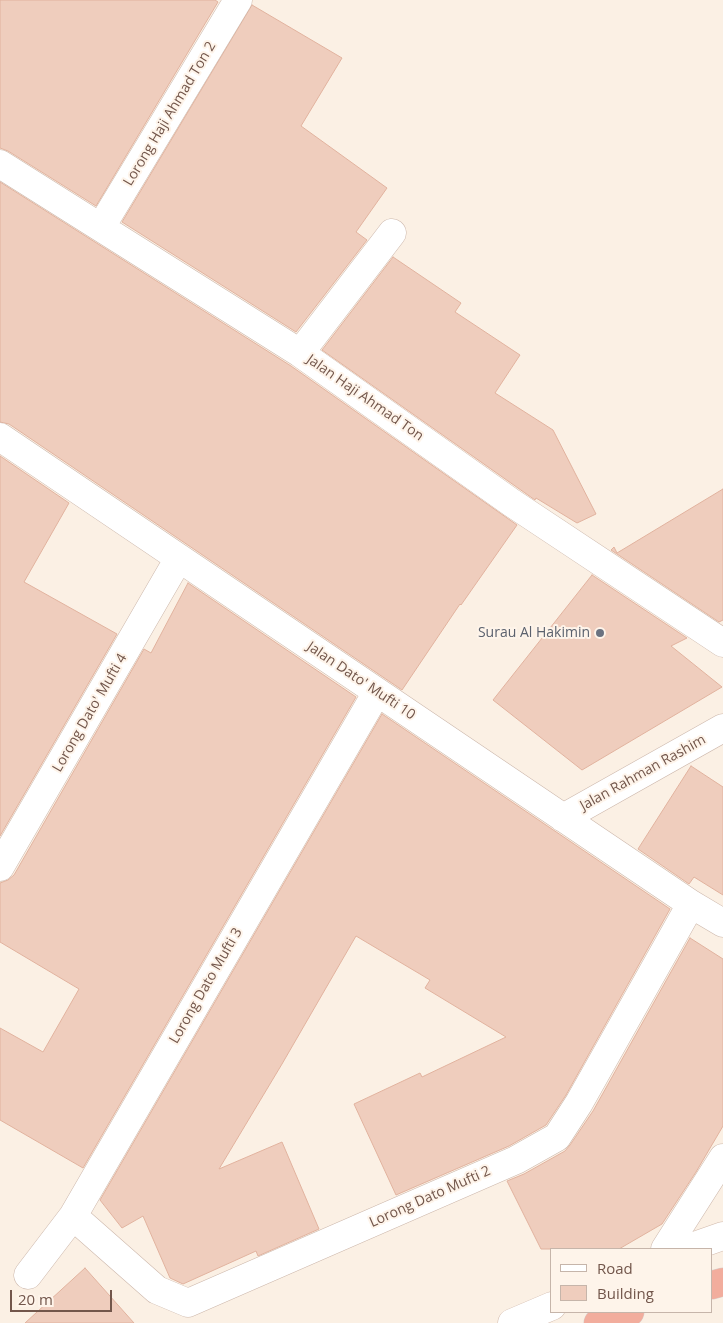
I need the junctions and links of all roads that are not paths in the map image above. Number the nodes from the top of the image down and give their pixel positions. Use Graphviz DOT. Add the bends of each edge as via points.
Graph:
graph roads {
  1 [pos="238,0"];
  2 [pos="0,164"];
  3 [pos="101,227"];
  4 [pos="392,233"];
  5 [pos="300,353"];
  6 [pos="0,437"];
  7 [pos="179,558"];
  8 [pos="723,643"];
  9 [pos="377,692"];
  10 [pos="723,728"];
  11 [pos="563,818"];
  12 [pos="0,867"];
  13 [pos="691,904"];
  14 [pos="723,923"];
  15 [pos="723,1158"];
  16 [pos="73,1216"];
  17 [pos="723,1236"];
  18 [pos="666,1248"];
  19 [pos="689,1248"];
  20 [pos="28,1275"];
  21 [pos="550,1307"];
  22 [pos="627,1313"];
  23 [pos="512,1323"];
  24 [pos="598,1323"];
  1 -- 3 [label="street, Lorong Haji Ahmad Ton 2"];
  2 -- 3 [label="street, Jalan Haji Ahmad Ton"];
  3 -- 5 [label="street, Jalan Haji Ahmad Ton"];
  4 -- 5 [label="street"];
  5 -- 8 [label="street, Jalan Haji Ahmad Ton" via="512,503"];
  6 -- 7 [label="street, Jalan Dato' Mufti 10"];
  7 -- 9 [label="street, Jalan Dato' Mufti 10"];
  7 -- 12 [label="street, Lorong Dato' Mufti 4"];
  9 -- 11 [label="street, Jalan Dato' Mufti 10"];
  9 -- 16 [label="street, Lorong Dato Mufti 3"];
  10 -- 11 [label="street, Jalan Rahman Rashim"];
  11 -- 13 [label="street, Jalan Dato' Mufti 10"];
  13 -- 14 [label="street, Jalan Dato' Mufti 10"];
  13 -- 16 [label="street, Lorong Dato Mufti 2" via="557,1137 516,1160 188,1303 157,1290"];
  15 -- 18 [label="street"];
  16 -- 20 [label="street, Lorong Dato Mufti 3"];
  17 -- 19 [label="street"];
  21 -- 23 [label="street"];
  22 -- 24 [label="highway"];
}
